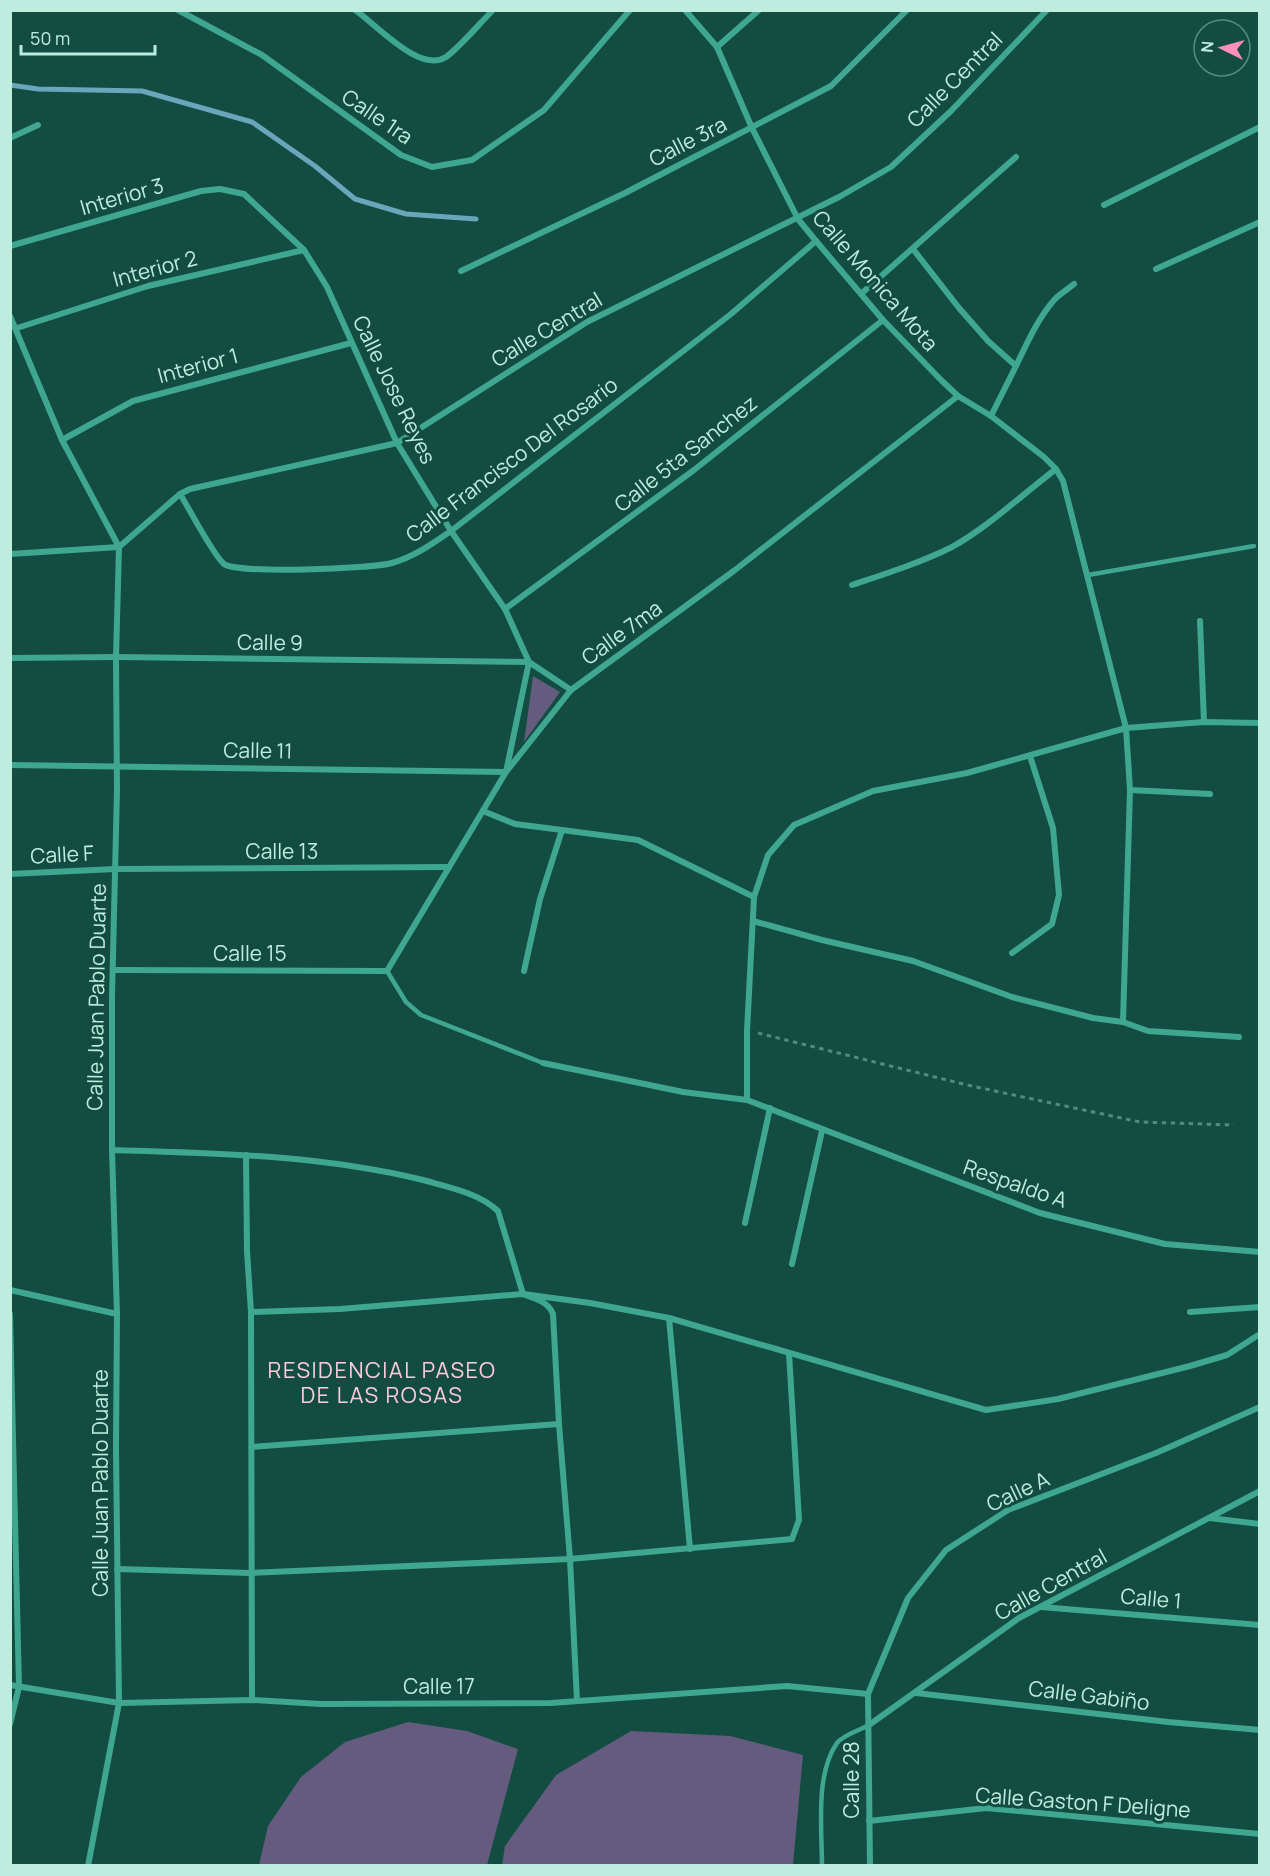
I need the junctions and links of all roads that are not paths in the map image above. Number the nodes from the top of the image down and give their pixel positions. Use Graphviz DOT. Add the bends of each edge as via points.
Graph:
graph roads {
  1 [pos="178,10"];
  2 [pos="493,10"];
  3 [pos="630,10"];
  4 [pos="685,10"];
  5 [pos="759,10"];
  6 [pos="907,10"];
  7 [pos="1047,10"];
  8 [pos="360,12"];
  9 [pos="717,47"];
  10 [pos="38,125"];
  11 [pos="752,128"];
  12 [pos="1260,128"];
  13 [pos="10,138"];
  14 [pos="1016,157"];
  15 [pos="244,194"];
  16 [pos="1104,205"];
  17 [pos="798,219"];
  18 [pos="1260,222"];
  19 [pos="816,241"];
  20 [pos="10,246"];
  21 [pos="913,249"];
  22 [pos="304,250"];
  23 [pos="1156,269"];
  24 [pos="461,271"];
  25 [pos="1074,284"];
  26 [pos="862,292"];
  27 [pos="10,316"];
  28 [pos="883,320"];
  29 [pos="16,328"];
  30 [pos="351,343"];
  31 [pos="1017,366"];
  32 [pos="958,396"];
  33 [pos="991,416"];
  34 [pos="62,440"];
  35 [pos="397,443"];
  36 [pos="1056,469"];
  37 [pos="180,494"];
  38 [pos="451,531"];
  39 [pos="1254,546"];
  40 [pos="119,547"];
  41 [pos="10,554"];
  42 [pos="1088,575"];
  43 [pos="852,585"];
  44 [pos="505,609"];
  45 [pos="1200,621"];
  46 [pos="116,657"];
  47 [pos="10,658"];
  48 [pos="529,662"];
  49 [pos="571,690"];
  50 [pos="1204,722"];
  51 [pos="1260,723"];
  52 [pos="1126,728"];
  53 [pos="1030,756"];
  54 [pos="10,765"];
  55 [pos="118,765"];
  56 [pos="506,772"];
  57 [pos="1130,790"];
  58 [pos="1210,794"];
  59 [pos="483,810"];
  60 [pos="562,830"];
  61 [pos="449,867"];
  62 [pos="115,869"];
  63 [pos="10,874"];
  64 [pos="754,897"];
  65 [pos="753,921"];
  66 [pos="1012,953"];
  67 [pos="113,970"];
  68 [pos="387,971"];
  69 [pos="524,971"];
  70 [pos="1124,1022"];
  71 [pos="1239,1037"];
  72 [pos="543,1063"];
  73 [pos="747,1100"];
  74 [pos="770,1108"];
  75 [pos="822,1131"];
  76 [pos="112,1150"];
  77 [pos="246,1155"];
  78 [pos="745,1223"];
  79 [pos="1260,1252"];
  80 [pos="792,1264"];
  81 [pos="10,1290"];
  82 [pos="523,1294"];
  83 [pos="1260,1307"];
  84 [pos="251,1312"];
  85 [pos="1190,1312"];
  86 [pos="10,1314"];
  87 [pos="117,1314"];
  88 [pos="669,1318"];
  89 [pos="1260,1334"];
  90 [pos="789,1353"];
  91 [pos="1260,1407"];
  92 [pos="559,1424"];
  93 [pos="252,1447"];
  94 [pos="1260,1491"];
  95 [pos="1209,1518"];
  96 [pos="1260,1524"];
  97 [pos="690,1549"];
  98 [pos="570,1559"];
  99 [pos="117,1569"];
  100 [pos="250,1573"];
  101 [pos="1040,1606"];
  102 [pos="1260,1625"];
  103 [pos="10,1684"];
  104 [pos="19,1687"];
  105 [pos="915,1693"];
  106 [pos="868,1694"];
  107 [pos="252,1700"];
  108 [pos="577,1701"];
  109 [pos="119,1703"];
  110 [pos="10,1724"];
  111 [pos="869,1725"];
  112 [pos="1260,1730"];
  113 [pos="869,1821"];
  114 [pos="1260,1834"];
  115 [pos="88,1866"];
  116 [pos="822,1866"];
  117 [pos="870,1866"];
  1 -- 3 [label="street, Calle 1ra" via="262,55 401,155 432,167 472,160 544,110"];
  2 -- 8 [label="street" via="445,58 430,61 416,57"];
  4 -- 9 [label="street, Calle Monica Mota"];
  5 -- 9 [label="street"];
  6 -- 11 [label="street, Calle 3ra" via="831,86"];
  7 -- 17 [label="street, Calle Central" via="951,111 891,167"];
  9 -- 11 [label="street, Calle Monica Mota"];
  10 -- 13 [label="street"];
  11 -- 17 [label="street, Calle Monica Mota"];
  11 -- 24 [label="street, Calle 3ra"];
  12 -- 16 [label="street"];
  14 -- 21 [label="street"];
  15 -- 20 [label="street, Interior 3" via="220,189 201,191"];
  15 -- 22 [label="street, Calle Jose Reyes"];
  17 -- 19 [label="street, Calle Monica Mota"];
  17 -- 35 [label="street, Calle Central" via="587,322"];
  18 -- 23 [label="street"];
  19 -- 26 [label="street, Calle Monica Mota"];
  19 -- 38 [label="street, Calle Francisco Del Rosario" via="731,314"];
  21 -- 26 [label="street"];
  21 -- 31 [label="street" via="988,341"];
  22 -- 29 [label="street, Interior 2" via="148,286"];
  22 -- 30 [label="street, Calle Jose Reyes" via="327,287"];
  25 -- 31 [label="street" via="1046,312"];
  26 -- 28 [label="street, Calle Monica Mota"];
  27 -- 29 [label="street, Calle Juan Pablo Duarte"];
  28 -- 32 [label="street, Calle Monica Mota"];
  28 -- 44 [label="street, Calle 5ta Sanchez" via="694,470"];
  29 -- 34 [label="street, Calle Juan Pablo Duarte"];
  30 -- 34 [label="street, Interior 1" via="132,401"];
  30 -- 35 [label="street, Calle Jose Reyes"];
  31 -- 33 [label="street"];
  32 -- 33 [label="street, Calle Monica Mota"];
  32 -- 49 [label="street, Calle 7ma" via="735,570"];
  33 -- 36 [label="street, Calle Monica Mota"];
  34 -- 40 [label="street, Calle Juan Pablo Duarte"];
  35 -- 37 [label="street, Calle Central"];
  35 -- 38 [label="street, Calle Jose Reyes"];
  36 -- 42 [label="street" via="1063,481"];
  36 -- 43 [label="street" via="953,546"];
  37 -- 38 [label="street, Calle Francisco Del Rosario" via="219,559 230,567 297,570 390,564 415,555"];
  37 -- 40 [label="street, Calle Central"];
  38 -- 44 [label="street, Calle Jose Reyes"];
  39 -- 42 [label="lane"];
  40 -- 41 [label="street"];
  40 -- 46 [label="street, Calle Juan Pablo Duarte"];
  42 -- 52 [label="street"];
  44 -- 48 [label="street, Calle Jose Reyes"];
  45 -- 50 [label="street"];
  46 -- 47 [label="street, Calle 9"];
  46 -- 48 [label="street, Calle 9"];
  46 -- 55 [label="street, Calle Juan Pablo Duarte"];
  48 -- 49 [label="street"];
  48 -- 56 [label="street"];
  49 -- 56 [label="street, Calle 7ma"];
  50 -- 51 [label="street"];
  50 -- 52 [label="street"];
  52 -- 53 [label="street"];
  52 -- 57 [label="street"];
  53 -- 64 [label="street" via="873,791 794,825 768,855"];
  53 -- 66 [label="street" via="1053,828 1059,895 1052,924"];
  54 -- 55 [label="street, Calle 11"];
  55 -- 56 [label="street, Calle 11"];
  55 -- 62 [label="street, Calle Juan Pablo Duarte"];
  56 -- 59 [label="street, Calle 7ma"];
  57 -- 58 [label="street"];
  57 -- 70 [label="street"];
  59 -- 60 [label="street" via="514,824"];
  59 -- 61 [label="street, Calle 7ma"];
  60 -- 64 [label="street" via="638,840"];
  60 -- 69 [label="street" via="540,899"];
  61 -- 62 [label="street, Calle 13"];
  61 -- 68 [label="street, Calle 7ma"];
  62 -- 63 [label="street, Calle F"];
  62 -- 67 [label="street, Calle Juan Pablo Duarte"];
  64 -- 65 [label="street"];
  65 -- 70 [label="street" via="913,961 1012,997"];
  65 -- 73 [label="street"];
  67 -- 68 [label="street, Calle 15"];
  67 -- 76 [label="street, Calle Juan Pablo Duarte"];
  68 -- 72 [label="lane" via="406,1002 421,1015"];
  70 -- 71 [label="street" via="1148,1031"];
  72 -- 73 [label="street, Respaldo A" via="683,1092"];
  73 -- 74 [label="street, Respaldo A"];
  74 -- 75 [label="street, Respaldo A"];
  74 -- 78 [label="street"];
  75 -- 79 [label="street, Respaldo A" via="1040,1213 1166,1244"];
  75 -- 80 [label="street"];
  76 -- 77 [label="street"];
  76 -- 87 [label="street, Calle Juan Pablo Duarte"];
  77 -- 82 [label="street" via="358,1166 446,1186 489,1202 498,1211"];
  77 -- 84 [label="street"];
  81 -- 87 [label="street"];
  82 -- 84 [label="street"];
  82 -- 88 [label="street"];
  82 -- 92 [label="street" via="544,1302 553,1314"];
  83 -- 85 [label="street"];
  84 -- 93 [label="street"];
  86 -- 104 [label="street"];
  87 -- 99 [label="street, Calle Juan Pablo Duarte"];
  88 -- 90 [label="street"];
  88 -- 97 [label="street"];
  89 -- 90 [label="street" via="1227,1354 1190,1366 1058,1400 986,1410"];
  90 -- 97 [label="street" via="799,1520 792,1539"];
  91 -- 106 [label="street, Calle A" via="1156,1454 1008,1510 946,1550 908,1598"];
  92 -- 93 [label="street"];
  92 -- 98 [label="street"];
  93 -- 100 [label="street"];
  94 -- 95 [label="street, Calle Central"];
  95 -- 96 [label="street"];
  95 -- 101 [label="street, Calle Central"];
  97 -- 98 [label="street"];
  98 -- 100 [label="street"];
  98 -- 108 [label="street"];
  99 -- 100 [label="street"];
  99 -- 109 [label="street, Calle Juan Pablo Duarte"];
  100 -- 107 [label="street"];
  101 -- 102 [label="street, Calle 1"];
  101 -- 105 [label="street, Calle Central"];
  103 -- 104 [label="street, Calle 17"];
  104 -- 109 [label="street, Calle 17"];
  104 -- 110 [label="street"];
  105 -- 111 [label="street, Calle Central"];
  105 -- 112 [label="street, Calle Gabiño"];
  106 -- 108 [label="street, Calle 17" via="787,1686"];
  106 -- 111 [label="street, Calle 28"];
  107 -- 108 [label="street, Calle 17" via="321,1704"];
  107 -- 109 [label="street, Calle 17"];
  109 -- 115 [label="street, Calle Juan Pablo Duarte"];
  111 -- 113 [label="street, Calle 28"];
  111 -- 116 [label="lane" via="838,1741 829,1760 822,1789"];
  113 -- 114 [label="street, Calle Gaston F Deligne" via="986,1808"];
  113 -- 117 [label="street, Calle 28"];
}
